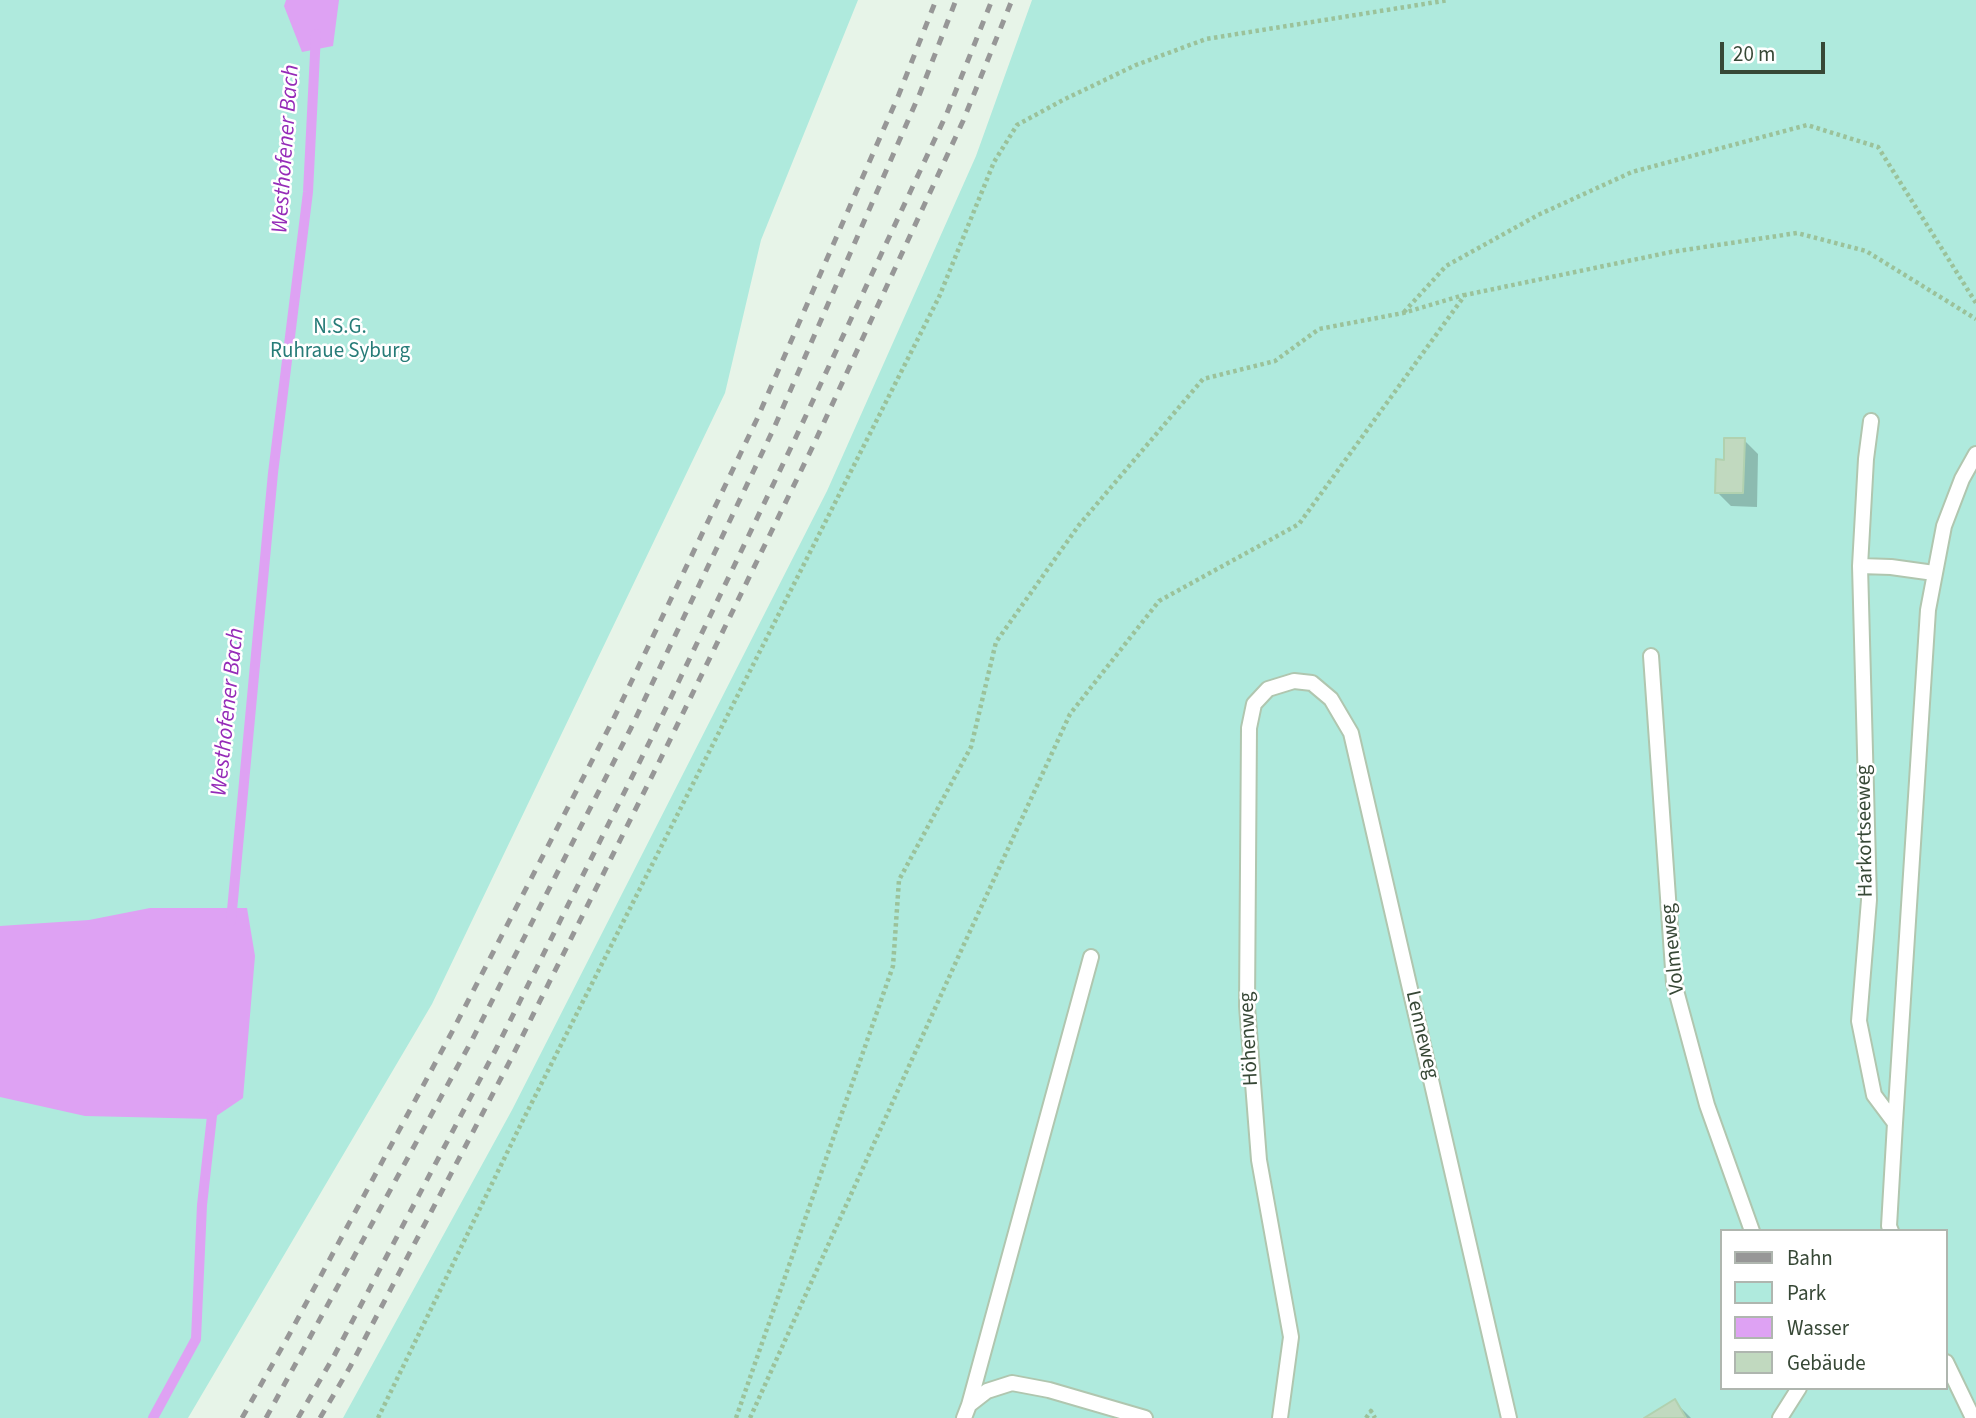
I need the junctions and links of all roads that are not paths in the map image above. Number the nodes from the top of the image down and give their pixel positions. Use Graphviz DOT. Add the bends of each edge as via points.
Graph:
graph roads {
  1 [pos="1871,421"];
  2 [pos="1976,454"];
  3 [pos="1860,566"];
  4 [pos="1934,573"];
  5 [pos="1651,656"];
  6 [pos="1294,681"];
  7 [pos="1091,957"];
  8 [pos="1895,1123"];
  9 [pos="1751,1229"];
  10 [pos="1890,1229"];
  11 [pos="1948,1366"];
  12 [pos="1798,1390"];
  13 [pos="966,1411"];
  14 [pos="1145,1418"];
  15 [pos="1280,1418"];
  16 [pos="1509,1418"];
  17 [pos="1780,1418"];
  18 [pos="1973,1418"];
  1 -- 3 [label="lane, Harkortseeweg"];
  2 -- 4 [label="lane" via="1944,526"];
  3 -- 4 [label="lane"];
  3 -- 8 [label="lane, Harkortseeweg" via="1869,900 1859,1021 1874,1095"];
  4 -- 8 [label="lane"];
  5 -- 9 [label="lane, Volmeweg" via="1674,983 1707,1105"];
  6 -- 15 [label="lane, Höhenweg" via="1268,689 1254,704 1250,728 1247,1006 1259,1160 1291,1337"];
  6 -- 16 [label="lane, Lenneweg" via="1312,684 1331,699 1351,733"];
  7 -- 13 [label="lane"];
  8 -- 10 [label="lane"];
  11 -- 18 [label="lane"];
  12 -- 17 [label="lane"];
  13 -- 14 [label="lane" via="987,1391 1012,1383"];
}
